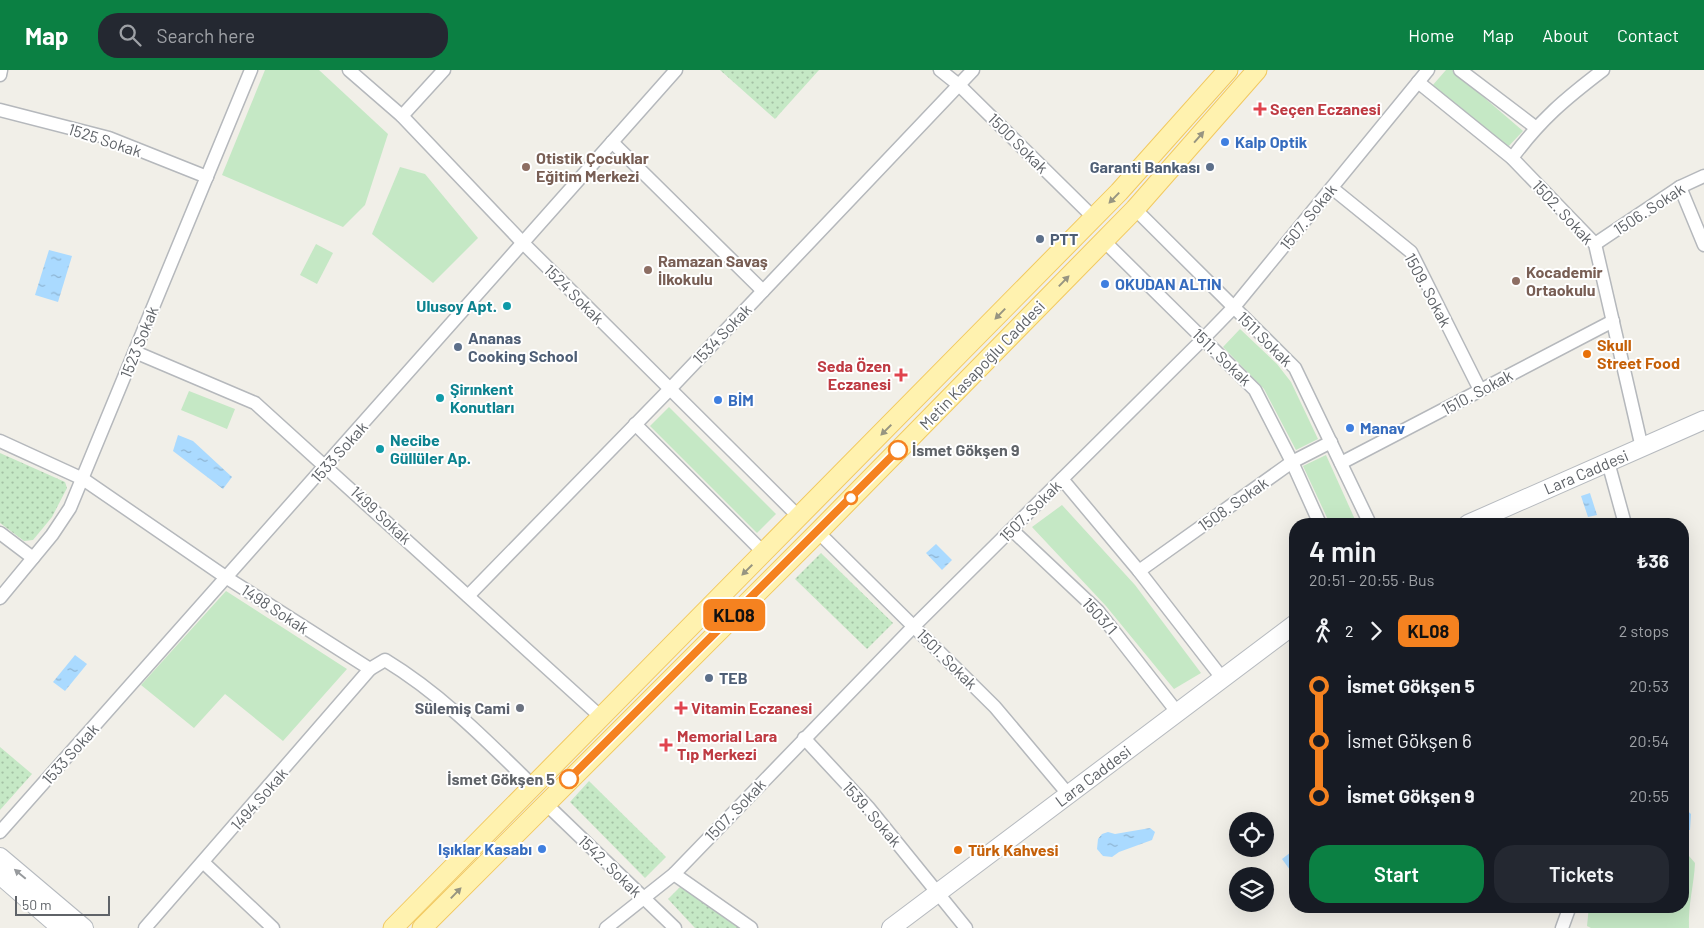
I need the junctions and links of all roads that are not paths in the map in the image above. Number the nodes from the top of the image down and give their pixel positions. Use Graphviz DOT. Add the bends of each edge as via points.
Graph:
graph roads {
  1 [pos="1,70"];
  2 [pos="251,70"];
  3 [pos="349,70"];
  4 [pos="444,70"];
  5 [pos="676,70"];
  6 [pos="940,70"];
  7 [pos="973,70"];
  8 [pos="1228,70"];
  9 [pos="1258,70"];
  10 [pos="1428,70"];
  11 [pos="1460,70"];
  12 [pos="1603,70"];
  13 [pos="0,75"];
  14 [pos="1418,82"];
  15 [pos="960,86"];
  16 [pos="0,110"];
  17 [pos="402,116"];
  18 [pos="1535,127"];
  19 [pos="612,142"];
  20 [pos="1512,158"];
  21 [pos="1704,176"];
  22 [pos="207,177"];
  23 [pos="1680,187"];
  24 [pos="1332,188"];
  25 [pos="1135,209"];
  26 [pos="1094,218"];
  27 [pos="1104,242"];
  28 [pos="523,244"];
  29 [pos="1595,244"];
  30 [pos="1704,245"];
  31 [pos="763,292"];
  32 [pos="1234,307"];
  33 [pos="1613,320"];
  34 [pos="1203,340"];
  35 [pos="135,352"];
  36 [pos="669,390"];
  37 [pos="1480,390"];
  38 [pos="1704,420"];
  39 [pos="635,424"];
  40 [pos="0,441"];
  41 [pos="1331,442"];
  42 [pos="1642,448"];
  43 [pos="1292,462"];
  44 [pos="1608,462"];
  45 [pos="1341,463"];
  46 [pos="327,466"];
  47 [pos="83,480"];
  48 [pos="1062,480"];
  49 [pos="800,518"];
  50 [pos="1317,518"];
  51 [pos="1367,518"];
  52 [pos="1482,518"];
  53 [pos="1623,518"];
  54 [pos="1012,530"];
  55 [pos="818,532"];
  56 [pos="0,533"];
  57 [pos="764,553"];
  58 [pos="33,558"];
  59 [pos="1139,571"];
  60 [pos="227,578"];
  61 [pos="468,596"];
  62 [pos="0,598"];
  63 [pos="914,626"];
  64 [pos="1289,628"];
  65 [pos="370,669"];
  66 [pos="1222,678"];
  67 [pos="1177,712"];
  68 [pos="601,717"];
  69 [pos="804,738"];
  70 [pos="532,785"];
  71 [pos="1068,794"];
  72 [pos="545,803"];
  73 [pos="0,832"];
  74 [pos="0,857"];
  75 [pos="204,863"];
  76 [pos="674,874"];
  77 [pos="0,875"];
  78 [pos="938,892"];
  79 [pos="645,899"];
  80 [pos="1567,913"];
  81 [pos="61,928"];
  82 [pos="84,928"];
  83 [pos="145,928"];
  84 [pos="273,928"];
  85 [pos="393,928"];
  86 [pos="422,928"];
  87 [pos="606,928"];
  88 [pos="674,928"];
  89 [pos="751,928"];
  90 [pos="891,928"];
  91 [pos="966,928"];
  92 [pos="1562,928"];
  1 -- 13 [label="street"];
  2 -- 22 [label="street, 1523 Sokak"];
  3 -- 17 [label="street, 1524 Sokak"];
  4 -- 17 [label="street"];
  5 -- 19 [label="street, 1533 Sokak"];
  6 -- 15 [label="street, 1500 Sokak"];
  7 -- 15 [label="street, 1534 Sokak"];
  8 -- 26 [label="main road, Metin Kasapoğlu Caddesi, one-way"];
  25 -- 9 [label="main road, Metin Kasapoğlu Caddesi, one-way"];
  10 -- 14 [label="street, 1507. Sokak"];
  11 -- 18 [label="street"];
  12 -- 18 [label="street"];
  14 -- 20 [label="street, 1502. Sokak"];
  14 -- 24 [label="street, 1507. Sokak"];
  15 -- 26 [label="street, 1500 Sokak"];
  15 -- 31 [label="street, 1534 Sokak"];
  16 -- 22 [label="street, 1525 Sokak" via="109,138"];
  17 -- 28 [label="street, 1524 Sokak"];
  18 -- 20 [label="street"];
  19 -- 28 [label="street, 1533 Sokak"];
  19 -- 31 [label="street"];
  20 -- 29 [label="street, 1502. Sokak"];
  21 -- 23 [label="street, 1506. Sokak"];
  22 -- 35 [label="street, 1523 Sokak"];
  23 -- 29 [label="street, 1506. Sokak"];
  23 -- 30 [label="street"];
  24 -- 32 [label="street, 1507. Sokak"];
  24 -- 37 [label="street, 1509. Sokak" via="1412,252"];
  25 -- 27 [label="main road, Metin Kasapoğlu Caddesi"];
  25 -- 32 [label="street, 1511 Sokak"];
  26 -- 49 [label="main road, Metin Kasapoğlu Caddesi, one-way"];
  27 -- 34 [label="street, 1511. Sokak"];
  55 -- 27 [label="main road, Metin Kasapoğlu Caddesi, one-way"];
  28 -- 36 [label="street, 1524 Sokak"];
  28 -- 46 [label="street, 1533 Sokak"];
  29 -- 33 [label="street, 1502. Sokak"];
  31 -- 36 [label="street, 1534 Sokak"];
  32 -- 34 [label="street, 1507. Sokak"];
  32 -- 41 [label="street, 1511 Sokak" via="1295,368"];
  33 -- 37 [label="street, 1510. Sokak"];
  33 -- 42 [label="street, 1502. Sokak"];
  34 -- 43 [label="street, 1511. Sokak" via="1255,390"];
  34 -- 48 [label="street, 1507. Sokak"];
  35 -- 46 [label="street, 1499 Sokak" via="251,400"];
  35 -- 47 [label="street, 1523 Sokak"];
  36 -- 39 [label="street, 1534 Sokak"];
  36 -- 49 [label="street, 1524 Sokak"];
  37 -- 45 [label="street, 1510. Sokak"];
  38 -- 42 [label="street, Lara Caddesi"];
  39 -- 57 [label="street"];
  39 -- 61 [label="street, 1534 Sokak"];
  40 -- 47 [label="street, 1498 Sokak"];
  41 -- 43 [label="street, 1508. Sokak"];
  41 -- 45 [label="street, 1511 Sokak"];
  42 -- 44 [label="street, Lara Caddesi"];
  43 -- 50 [label="street, 1511. Sokak"];
  43 -- 59 [label="street, 1508. Sokak"];
  44 -- 52 [label="street, Lara Caddesi"];
  44 -- 53 [label="street"];
  45 -- 51 [label="street, 1511 Sokak"];
  46 -- 60 [label="street, 1533 Sokak"];
  46 -- 61 [label="street, 1499 Sokak"];
  47 -- 58 [label="street, 1523 Sokak" via="70,508"];
  47 -- 60 [label="street, 1498 Sokak"];
  48 -- 54 [label="street, 1507. Sokak"];
  48 -- 59 [label="street"];
  49 -- 57 [label="main road, Metin Kasapoğlu Caddesi"];
  54 -- 63 [label="street, 1507. Sokak"];
  54 -- 67 [label="street, 1503/1" via="1098,611"];
  55 -- 63 [label="street, 1501. Sokak"];
  55 -- 72 [label="main road, Metin Kasapoğlu Caddesi"];
  56 -- 58 [label="street"];
  57 -- 68 [label="main road, Metin Kasapoğlu Caddesi, one-way"];
  58 -- 62 [label="street, 1523 Sokak"];
  59 -- 66 [label="street"];
  60 -- 65 [label="street, 1498 Sokak"];
  60 -- 73 [label="street, 1533 Sokak"];
  61 -- 68 [label="street, 1499 Sokak"];
  63 -- 69 [label="street, 1507. Sokak"];
  63 -- 71 [label="street, 1501. Sokak" via="995,707"];
  64 -- 66 [label="street, Lara Caddesi"];
  65 -- 70 [label="street" via="385,660 416,679 468,722"];
  65 -- 75 [label="street, 1494 Sokak"];
  66 -- 67 [label="street, Lara Caddesi"];
  67 -- 71 [label="street, Lara Caddesi"];
  68 -- 70 [label="main road, Metin Kasapoğlu Caddesi"];
  69 -- 76 [label="street, 1507. Sokak"];
  69 -- 78 [label="street, 1539. Sokak" via="868,807"];
  70 -- 85 [label="main road, Metin Kasapoğlu Caddesi"];
  71 -- 78 [label="street, Lara Caddesi"];
  72 -- 79 [label="street, 1542. Sokak"];
  86 -- 72 [label="main road, Metin Kasapoğlu Caddesi, one-way"];
  82 -- 74 [label="street, one-way"];
  75 -- 83 [label="street, 1494 Sokak"];
  75 -- 84 [label="street"];
  76 -- 79 [label="street, 1507. Sokak"];
  76 -- 89 [label="street"];
  77 -- 81 [label="street"];
  78 -- 90 [label="street, Lara Caddesi"];
  78 -- 91 [label="street"];
  79 -- 87 [label="street, 1507. Sokak"];
  79 -- 88 [label="street, 1542. Sokak"];
  80 -- 92 [label="street"];
}
